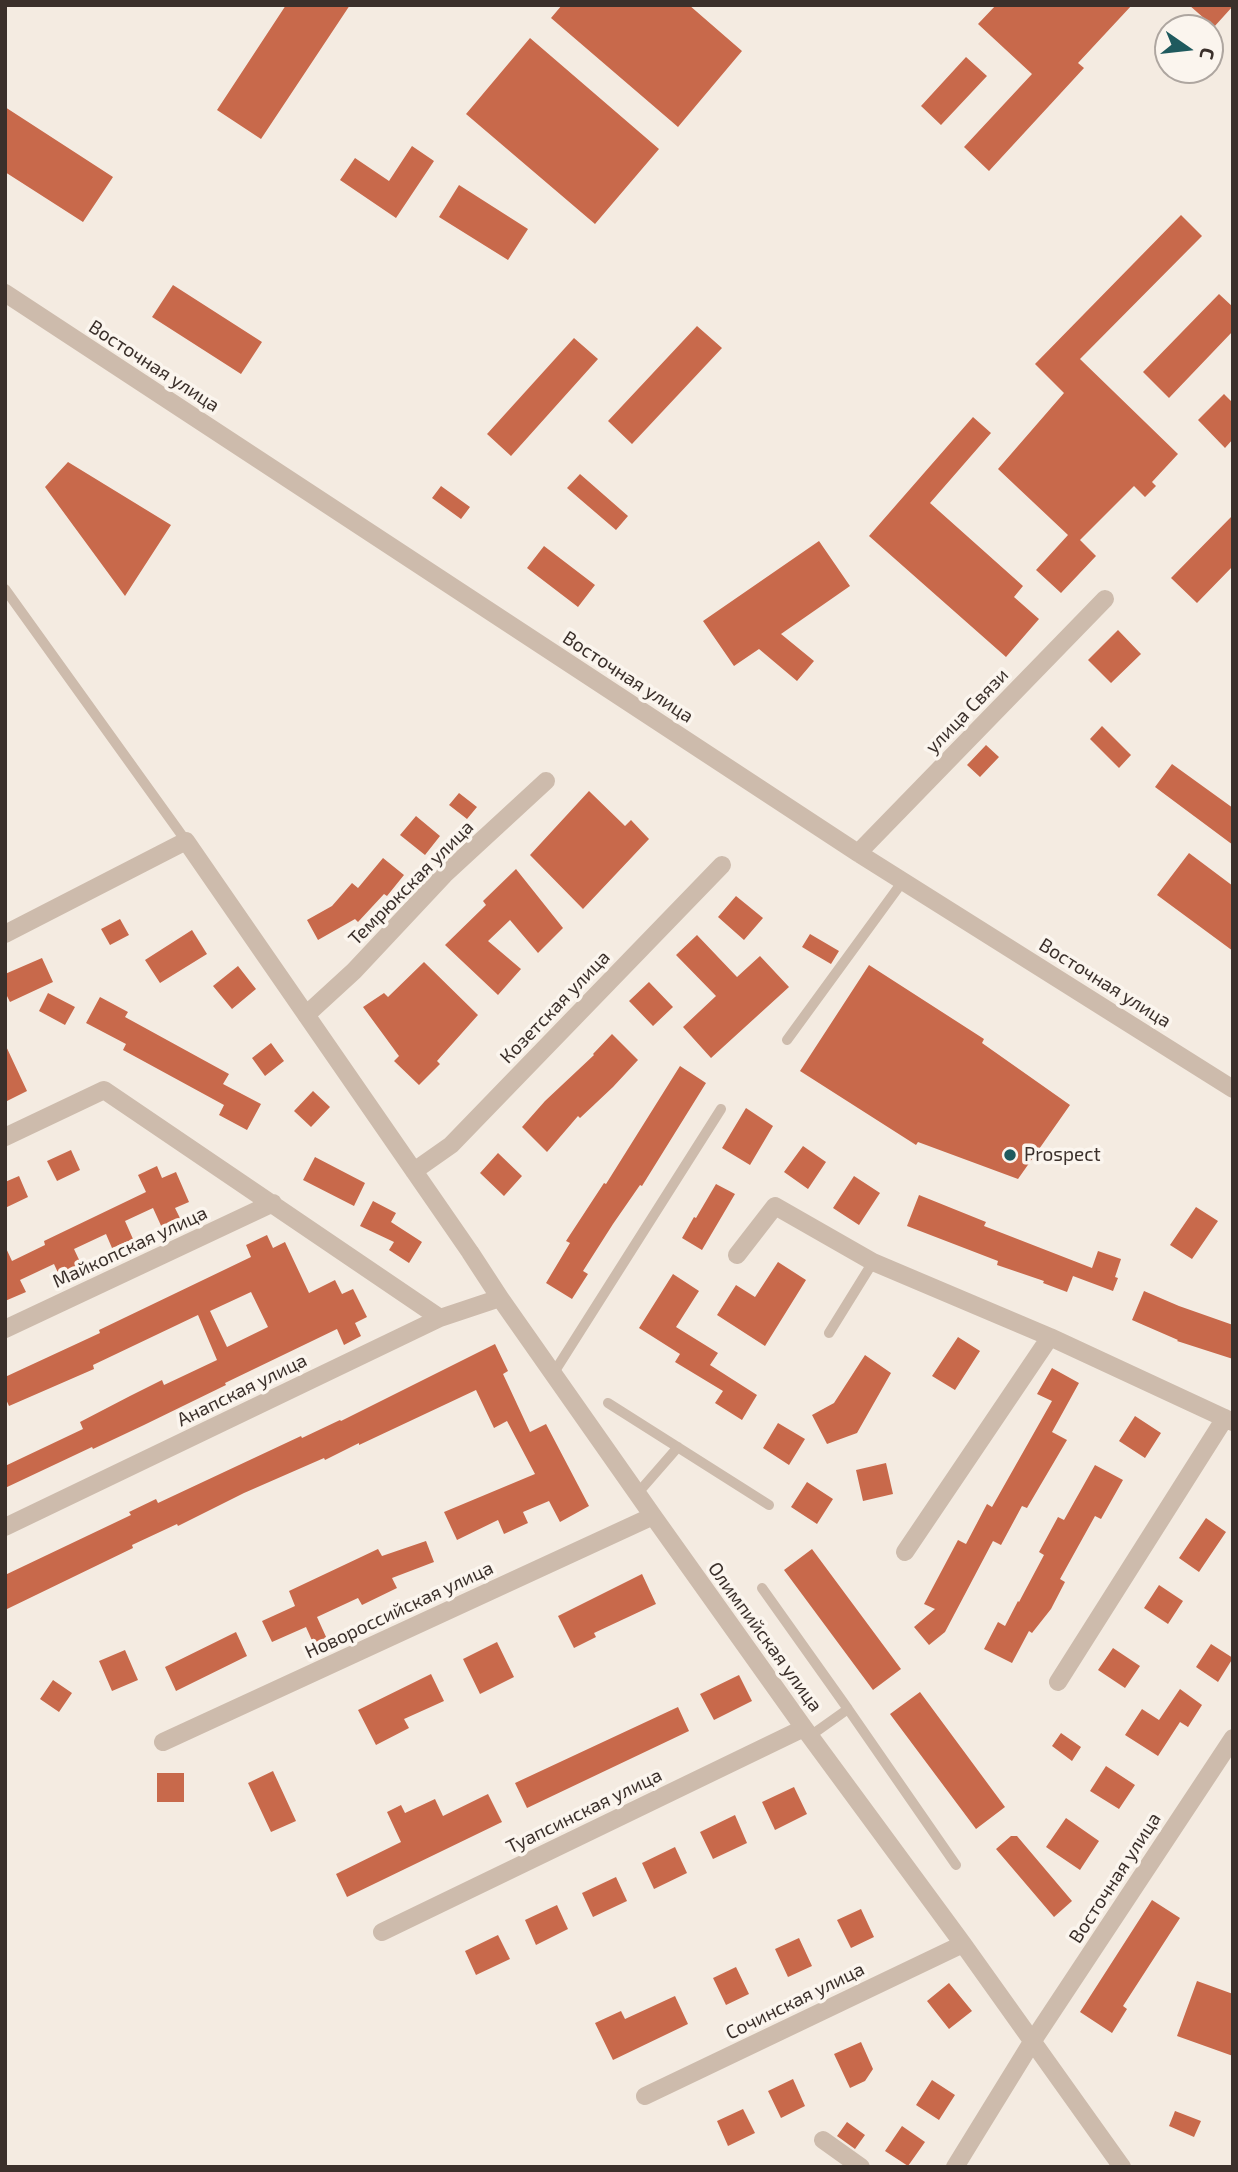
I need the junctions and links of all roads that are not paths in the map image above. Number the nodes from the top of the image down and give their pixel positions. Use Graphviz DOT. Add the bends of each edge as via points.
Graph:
graph roads {
  1 [pos="5,293"];
  2 [pos="5,589"];
  3 [pos="1105,599"];
  4 [pos="546,780"];
  5 [pos="186,841"];
  6 [pos="858,853"];
  7 [pos="722,865"];
  8 [pos="903,881"];
  9 [pos="5,934"];
  10 [pos="306,1015"];
  11 [pos="787,1040"];
  12 [pos="1233,1089"];
  13 [pos="721,1109"];
  14 [pos="5,1137"];
  15 [pos="414,1171"];
  16 [pos="273,1203"];
  17 [pos="737,1255"];
  18 [pos="873,1262"];
  19 [pos="500,1298"];
  20 [pos="440,1318"];
  21 [pos="5,1329"];
  22 [pos="829,1333"];
  23 [pos="1050,1337"];
  24 [pos="553,1374"];
  25 [pos="608,1403"];
  26 [pos="1229,1420"];
  27 [pos="678,1447"];
  28 [pos="637,1493"];
  29 [pos="769,1504"];
  30 [pos="653,1516"];
  31 [pos="5,1527"];
  32 [pos="905,1552"];
  33 [pos="762,1588"];
  34 [pos="1058,1682"];
  35 [pos="848,1709"];
  36 [pos="807,1732"];
  37 [pos="1233,1738"];
  38 [pos="163,1742"];
  39 [pos="956,1865"];
  40 [pos="382,1932"];
  41 [pos="963,1944"];
  42 [pos="1032,2042"];
  43 [pos="645,2096"];
  44 [pos="823,2140"];
  45 [pos="860,2167"];
  46 [pos="955,2167"];
  47 [pos="1122,2167"];
  1 -- 6 [label="street, Восточная улица"];
  2 -- 5 [label="lane"];
  3 -- 6 [label="street, улица Связи"];
  4 -- 10 [label="street, Темрюкская улица"];
  5 -- 9 [label="street"];
  5 -- 10 [label="street, Олимпийская улица"];
  6 -- 8 [label="street, Восточная улица"];
  7 -- 15 [label="street, Козетская улица" via="451,1145"];
  8 -- 11 [label="lane"];
  8 -- 12 [label="street, Восточная улица"];
  10 -- 15 [label="street, Олимпийская улица"];
  13 -- 24 [label="lane"];
  14 -- 16 [label="street" via="104,1090"];
  15 -- 19 [label="street, Олимпийская улица"];
  16 -- 20 [label="street"];
  16 -- 21 [label="street, Майкопская улица"];
  17 -- 18 [label="street" via="775,1206"];
  18 -- 22 [label="lane"];
  18 -- 23 [label="street"];
  19 -- 20 [label="street, Анапская улица"];
  19 -- 24 [label="street, Олимпийская улица"];
  20 -- 31 [label="street, Анапская улица"];
  23 -- 26 [label="street"];
  23 -- 32 [label="street"];
  24 -- 28 [label="street, Олимпийская улица"];
  25 -- 27 [label="lane"];
  26 -- 34 [label="street"];
  27 -- 28 [label="lane"];
  27 -- 29 [label="lane"];
  28 -- 30 [label="street, Олимпийская улица"];
  30 -- 36 [label="street, Олимпийская улица"];
  30 -- 38 [label="street, Новороссийская улица"];
  33 -- 35 [label="lane"];
  35 -- 36 [label="lane"];
  35 -- 39 [label="lane"];
  36 -- 40 [label="street, Туапсинская улица"];
  36 -- 41 [label="street, Олимпийская улица"];
  37 -- 42 [label="street, Восточная улица"];
  41 -- 42 [label="street, Олимпийская улица"];
  41 -- 43 [label="street, Сочинская улица"];
  42 -- 46 [label="street"];
  42 -- 47 [label="street, Олимпийская улица"];
  44 -- 45 [label="street"];
}
